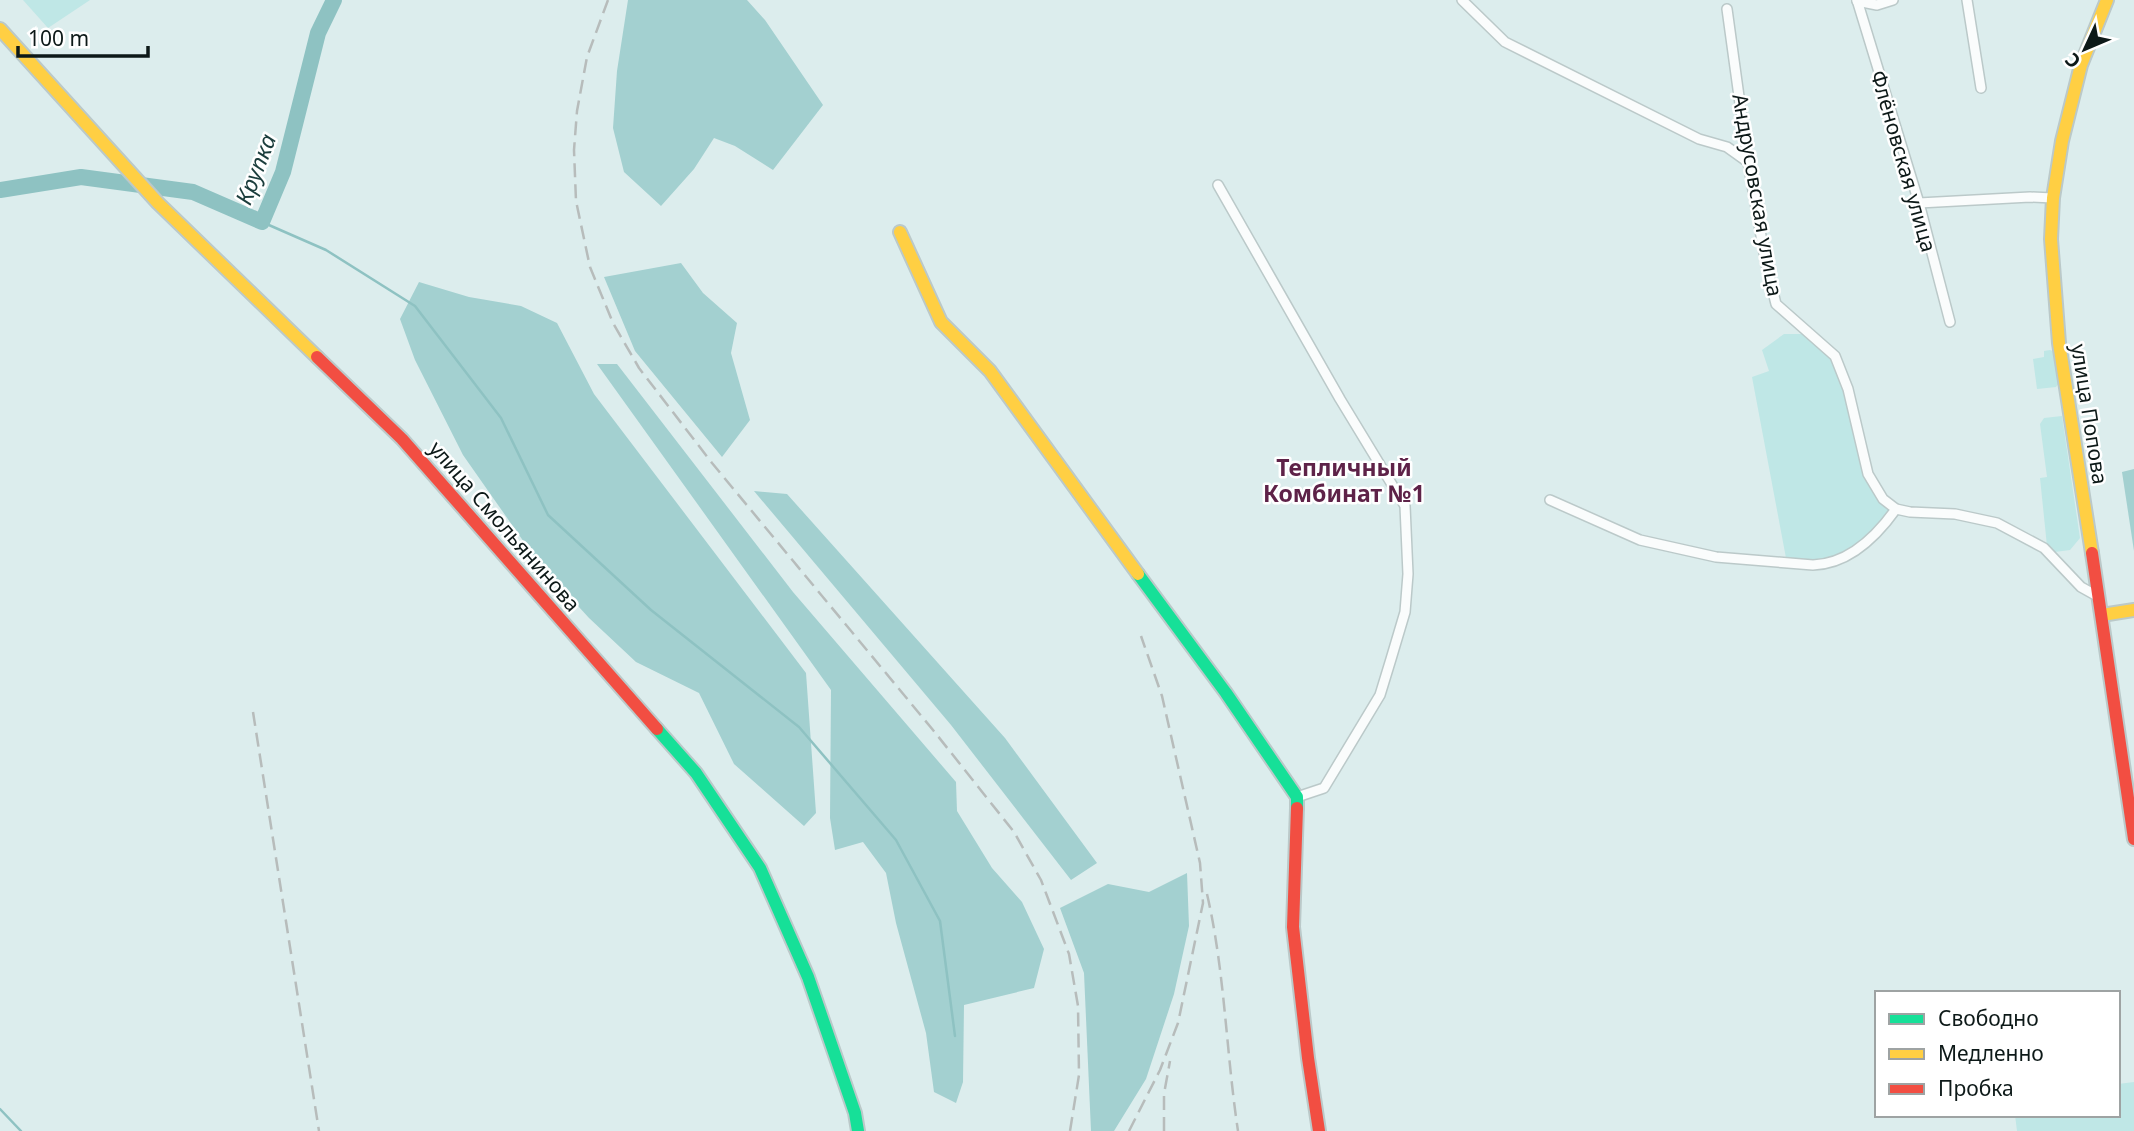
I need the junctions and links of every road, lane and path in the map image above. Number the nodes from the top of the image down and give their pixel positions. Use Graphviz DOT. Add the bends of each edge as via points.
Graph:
graph roads {
  1 [pos="1462,0"];
  2 [pos="1857,0"];
  3 [pos="1894,0"];
  4 [pos="1967,0"];
  5 [pos="2108,0"];
  6 [pos="1727,9"];
  7 [pos="0,29"];
  8 [pos="1981,88"];
  9 [pos="1748,162"];
  10 [pos="1218,185"];
  11 [pos="2053,198"];
  12 [pos="1919,204"];
  13 [pos="900,232"];
  14 [pos="1950,322"];
  15 [pos="1550,500"];
  16 [pos="1896,509"];
  17 [pos="2099,597"];
  18 [pos="2134,610"];
  19 [pos="2102,615"];
  20 [pos="1297,797"];
  21 [pos="2134,839"];
  22 [pos="858,1131"];
  23 [pos="1319,1131"];
  1 -- 9 [label="street" via="1505,42 1699,139 1727,147"];
  2 -- 3 [label="street" via="1877,5"];
  2 -- 12 [label="street, Флёновская улица"];
  4 -- 8 [label="street"];
  5 -- 11 [label="street, улица Попова" via="2081,65"];
  6 -- 9 [label="street, Андрусовская улица"];
  7 -- 22 [label="street, улица Смольянинова" via="158,203 402,439 696,773 760,868 808,977"];
  9 -- 16 [label="street, Андрусовская улица" via="1776,304 1835,356 1848,389 1868,474 1883,499"];
  10 -- 20 [label="street" via="1405,506 1409,573 1405,612 1380,695 1324,788"];
  11 -- 12 [label="street"];
  11 -- 17 [label="street, улица Попова" via="2051,239 2059,343"];
  12 -- 14 [label="street, Флёновская улица"];
  13 -- 20 [label="street" via="941,322 990,371"];
  15 -- 16 [label="street" via="1640,540 1716,557 1813,565 1828,565 1857,550 1882,529"];
  16 -- 17 [label="street" via="1997,523 2044,548 2081,587"];
  17 -- 19 [label="street, улица Попова"];
  18 -- 19 [label="street"];
  19 -- 21 [label="street, улица Попова"];
  20 -- 23 [label="street" via="1293,927"];
}
